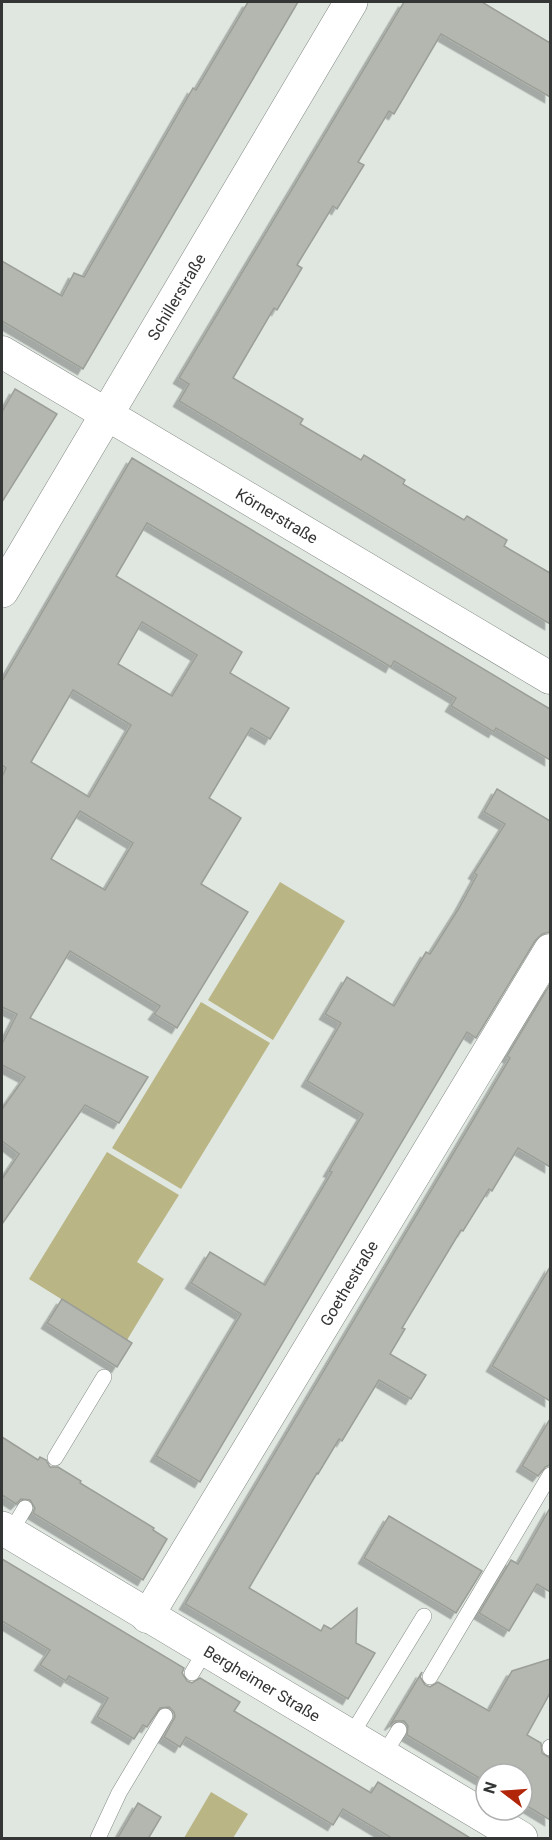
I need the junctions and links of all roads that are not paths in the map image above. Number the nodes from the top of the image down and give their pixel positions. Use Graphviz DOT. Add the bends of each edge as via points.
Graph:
graph roads {
  1 [pos="351,2"];
  2 [pos="2,352"];
  3 [pos="106,415"];
  4 [pos="2,591"];
  5 [pos="550,678"];
  6 [pos="550,950"];
  7 [pos="104,1377"];
  8 [pos="55,1458"];
  9 [pos="550,1475"];
  10 [pos="12,1523"];
  11 [pos="424,1616"];
  12 [pos="147,1617"];
  13 [pos="430,1677"];
  14 [pos="165,1716"];
  15 [pos="350,1737"];
  16 [pos="512,1825"];
  17 [pos="98,1839"];
  1 -- 3 [label="street, Schillerstraße"];
  2 -- 3 [label="street, Körnerstraße"];
  3 -- 4 [label="street, Schillerstraße"];
  3 -- 5 [label="street, Körnerstraße"];
  6 -- 12 [label="street, Goethestraße"];
  7 -- 8 [label="lane"];
  9 -- 13 [label="lane"];
  10 -- 12 [label="street, Bergheimer Straße"];
  11 -- 15 [label="lane"];
  12 -- 15 [label="street, Bergheimer Straße" via="198,1662"];
  14 -- 17 [label="lane" via="119,1794"];
  15 -- 16 [label="street, Bergheimer Straße" via="391,1743"];
}
